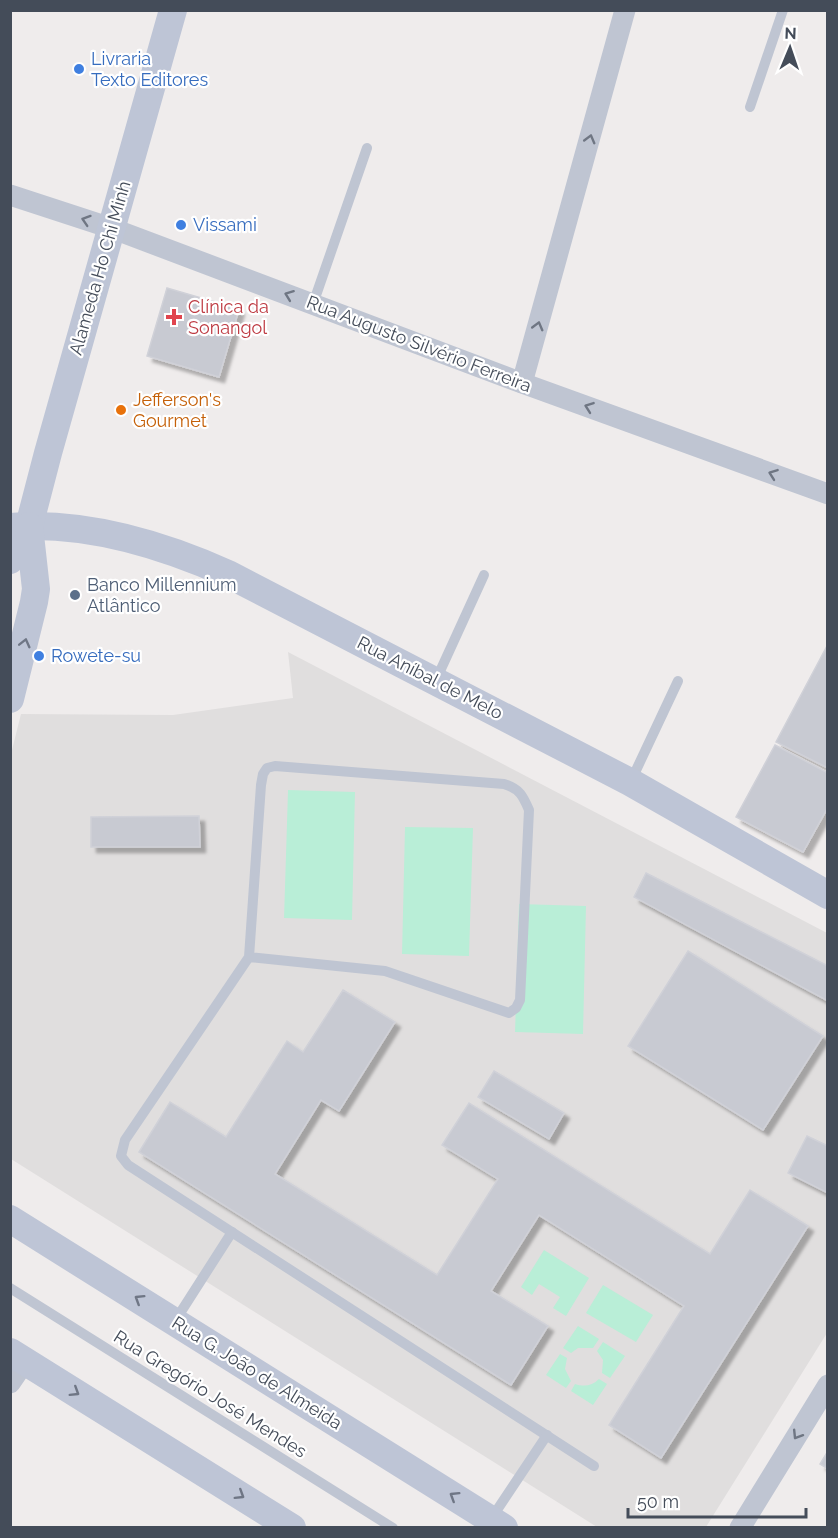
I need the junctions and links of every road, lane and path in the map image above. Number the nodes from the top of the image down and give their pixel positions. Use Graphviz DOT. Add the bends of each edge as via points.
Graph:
graph roads {
  1 [pos="173,10"];
  2 [pos="625,10"];
  3 [pos="783,10"];
  4 [pos="750,108"];
  5 [pos="367,148"];
  6 [pos="10,195"];
  7 [pos="111,228"];
  8 [pos="312,304"];
  9 [pos="522,383"];
  10 [pos="828,494"];
  11 [pos="20,526"];
  12 [pos="10,561"];
  13 [pos="484,575"];
  14 [pos="436,680"];
  15 [pos="678,681"];
  16 [pos="10,699"];
  17 [pos="630,782"];
  18 [pos="828,895"];
  19 [pos="249,957"];
  20 [pos="10,1219"];
  21 [pos="232,1232"];
  22 [pos="10,1288"];
  23 [pos="175,1322"];
  24 [pos="15,1366"];
  25 [pos="828,1385"];
  26 [pos="547,1435"];
  27 [pos="594,1466"];
  28 [pos="497,1523"];
  29 [pos="292,1527"];
  30 [pos="393,1527"];
  31 [pos="740,1527"];
  1 -- 7 [label="street, Alameda Ho Chi Minh"];
  9 -- 2 [label="street, one-way"];
  3 -- 4 [label="lane"];
  5 -- 8 [label="lane"];
  7 -- 6 [label="street, Rua Augusto Silvério Ferreira, one-way"];
  8 -- 7 [label="street, Rua Augusto Silvério Ferreira, one-way"];
  7 -- 11 [label="street, Alameda Ho Chi Minh"];
  8 -- 9 [label="street, Rua Augusto Silvério Ferreira"];
  10 -- 9 [label="street, Rua Augusto Silvério Ferreira, one-way"];
  11 -- 12 [label="street"];
  11 -- 14 [label="street, Rua Aníbal de Melo" via="98,532 191,558"];
  16 -- 11 [label="street, one-way" via="36,589"];
  13 -- 14 [label="lane"];
  14 -- 17 [label="street, Rua Aníbal de Melo"];
  15 -- 17 [label="lane"];
  17 -- 18 [label="street, Rua Aníbal de Melo"];
  19 -- 19 [label="lane" via="261,785 267,768 504,784 522,793 529,810 520,1000 509,1013 385,971"];
  19 -- 21 [label="lane" via="125,1140 121,1156 128,1165"];
  23 -- 20 [label="street, Rua G. João de Almeida, one-way"];
  21 -- 23 [label="lane"];
  21 -- 26 [label="lane"];
  22 -- 30 [label="lane, Rua Gregório José Mendes"];
  28 -- 23 [label="street, Rua G. João de Almeida, one-way"];
  24 -- 29 [label="street, one-way"];
  25 -- 31 [label="street, one-way"];
  26 -- 27 [label="lane"];
  26 -- 28 [label="lane"];
}
